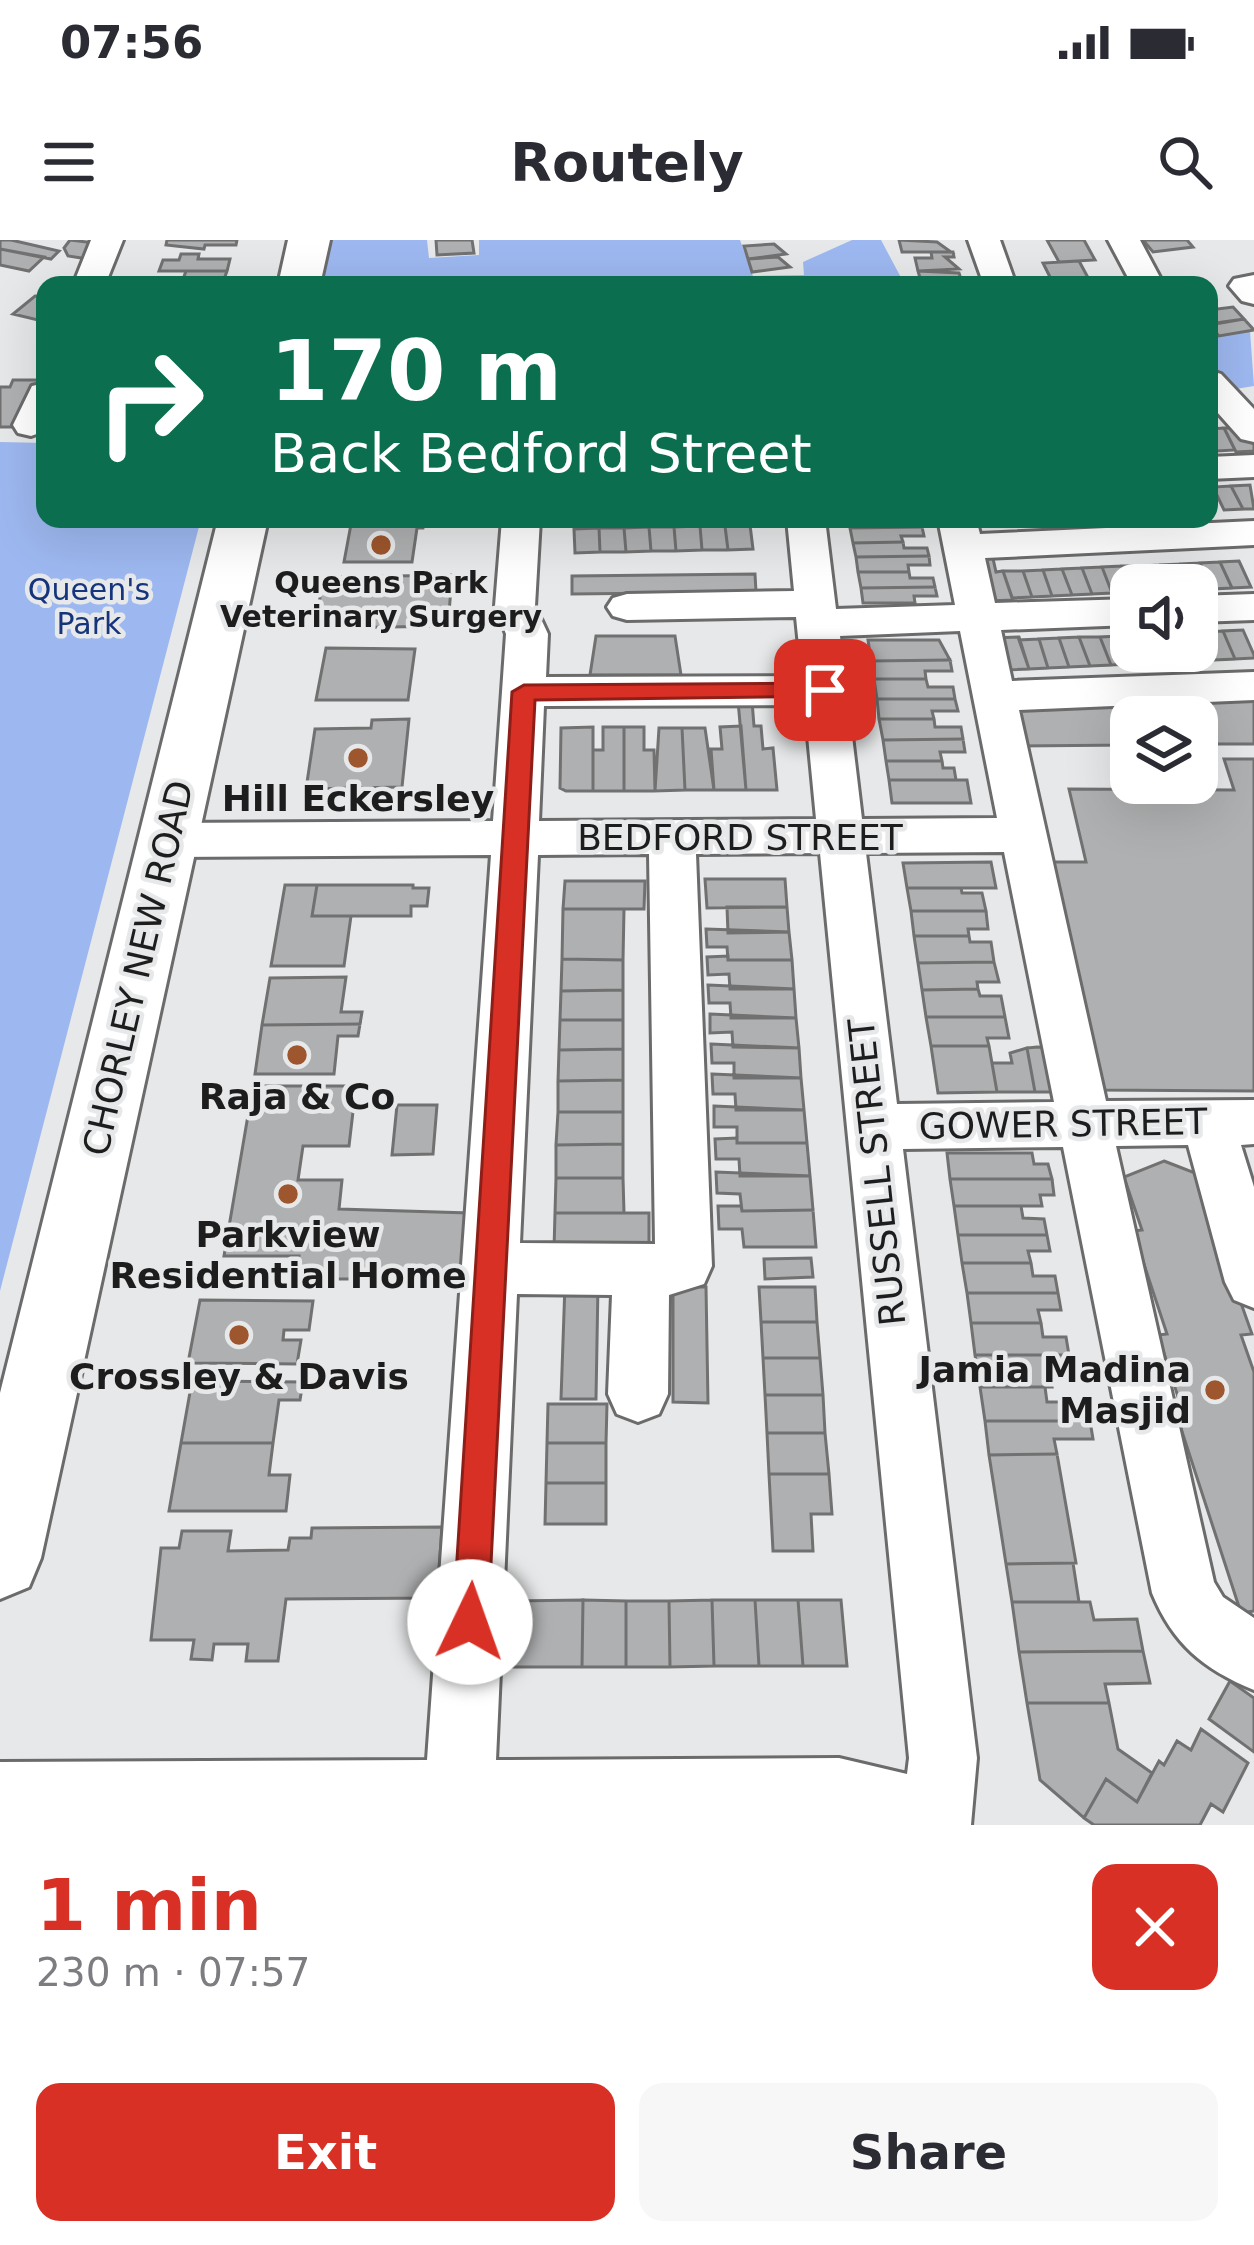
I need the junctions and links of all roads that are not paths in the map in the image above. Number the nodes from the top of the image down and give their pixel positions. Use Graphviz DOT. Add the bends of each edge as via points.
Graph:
graph roads {
  1 [pos="106,240"];
  2 [pos="309,240"];
  3 [pos="984,240"];
  4 [pos="1124,240"];
  5 [pos="92,276"];
  6 [pos="301,276"];
  7 [pos="997,276"];
  8 [pos="1143,276"];
  9 [pos="1254,284"];
  10 [pos="1254,294"];
  11 [pos="1254,466"];
  12 [pos="1218,468"];
  13 [pos="241,528"];
  14 [pos="520,528"];
  15 [pos="807,528"];
  16 [pos="960,533"];
  17 [pos="1254,533"];
  18 [pos="1254,607"];
  19 [pos="627,608"];
  20 [pos="1218,608"];
  21 [pos="1110,613"];
  22 [pos="816,614"];
  23 [pos="979,619"];
  24 [pos="1254,686"];
  25 [pos="825,690"];
  26 [pos="524,692"];
  27 [pos="995,695"];
  28 [pos="1024,835"];
  29 [pos="514,838"];
  30 [pos="672,838"];
  31 [pos="841,838"];
  32 [pos="168,840"];
  33 [pos="1231,1122"];
  34 [pos="1086,1124"];
  35 [pos="872,1127"];
  36 [pos="491,1268"];
  37 [pos="641,1270"];
  38 [pos="1254,1282"];
  39 [pos="638,1394"];
  40 [pos="0,1558"];
  41 [pos="1254,1657"];
  42 [pos="0,1797"];
  43 [pos="459,1810"];
  44 [pos="936,1825"];
  1 -- 5 [label="street"];
  2 -- 6 [label="main road"];
  3 -- 7 [label="street"];
  4 -- 8 [label="street"];
  9 -- 10 [label="street" via="1246,286"];
  11 -- 12 [label="street"];
  13 -- 32 [label="main road, CHORLEY NEW ROAD"];
  14 -- 26 [label="street" via="515,606 527,634"];
  15 -- 22 [label="street, RUSSELL STREET"];
  16 -- 17 [label="street"];
  16 -- 23 [label="street"];
  18 -- 20 [label="street"];
  19 -- 22 [label="street"];
  21 -- 23 [label="street"];
  22 -- 23 [label="street"];
  22 -- 25 [label="street, RUSSELL STREET"];
  23 -- 27 [label="street"];
  24 -- 27 [label="street"];
  25 -- 26 [label="street"];
  25 -- 31 [label="street, RUSSELL STREET"];
  26 -- 29 [label="street"];
  27 -- 28 [label="street"];
  28 -- 31 [label="street, BEDFORD STREET"];
  28 -- 34 [label="street"];
  29 -- 30 [label="street, BEDFORD STREET"];
  29 -- 32 [label="street, BEDFORD STREET"];
  29 -- 36 [label="street"];
  30 -- 31 [label="street, BEDFORD STREET"];
  30 -- 37 [label="street" via="686,1259 677,1270"];
  31 -- 35 [label="street, RUSSELL STREET"];
  32 -- 40 [label="main road, CHORLEY NEW ROAD"];
  33 -- 34 [label="street, GOWER STREET"];
  33 -- 38 [label="street"];
  34 -- 35 [label="street, GOWER STREET"];
  34 -- 41 [label="street" via="1184,1593 1200,1620"];
  35 -- 44 [label="street, RUSSELL STREET" via="943,1758"];
  36 -- 37 [label="street"];
  36 -- 43 [label="street"];
  37 -- 39 [label="street"];
  42 -- 43 [label="street"];
  43 -- 44 [label="street" via="839,1793 904,1808"];
}
